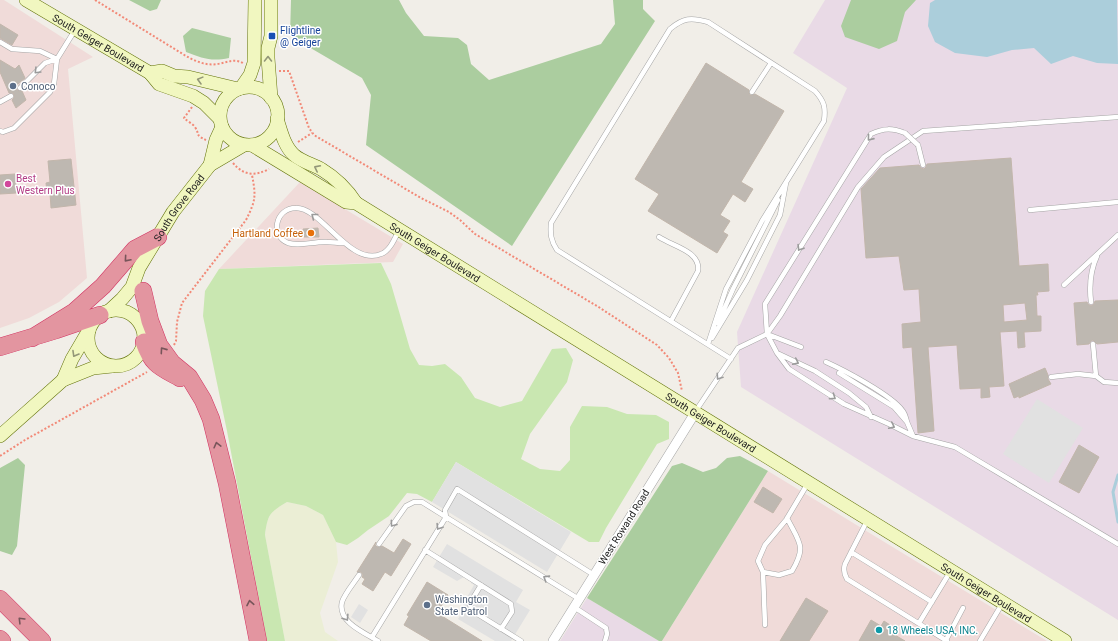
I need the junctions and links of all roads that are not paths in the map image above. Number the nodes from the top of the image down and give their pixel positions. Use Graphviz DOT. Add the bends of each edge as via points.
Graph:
graph roads {
  1 [pos="26,0"];
  2 [pos="255,0"];
  3 [pos="271,0"];
  4 [pos="75,30"];
  5 [pos="0,42"];
  6 [pos="57,59"];
  7 [pos="771,62"];
  8 [pos="150,73"];
  9 [pos="20,88"];
  10 [pos="240,88"];
  11 [pos="752,92"];
  12 [pos="11,96"];
  13 [pos="271,98"];
  14 [pos="0,102"];
  15 [pos="1118,117"];
  16 [pos="277,119"];
  17 [pos="220,122"];
  18 [pos="0,131"];
  19 [pos="248,145"];
  20 [pos="210,165"];
  21 [pos="923,165"];
  22 [pos="787,180"];
  23 [pos="1118,202"];
  24 [pos="356,204"];
  25 [pos="1030,210"];
  26 [pos="399,230"];
  27 [pos="1118,235"];
  28 [pos="659,237"];
  29 [pos="343,243"];
  30 [pos="153,244"];
  31 [pos="1097,254"];
  32 [pos="1064,285"];
  33 [pos="143,291"];
  34 [pos="1091,302"];
  35 [pos="104,313"];
  36 [pos="670,321"];
  37 [pos="141,325"];
  38 [pos="89,330"];
  39 [pos="767,334"];
  40 [pos="32,338"];
  41 [pos="144,342"];
  42 [pos="708,344"];
  43 [pos="1093,344"];
  44 [pos="0,347"];
  45 [pos="801,347"];
  46 [pos="777,353"];
  47 [pos="731,359"];
  48 [pos="826,362"];
  49 [pos="112,366"];
  50 [pos="839,373"];
  51 [pos="1096,376"];
  52 [pos="1051,377"];
  53 [pos="63,380"];
  54 [pos="1118,383"];
  55 [pos="196,390"];
  56 [pos="690,410"];
  57 [pos="872,417"];
  58 [pos="907,422"];
  59 [pos="0,436"];
  60 [pos="913,436"];
  61 [pos="808,483"];
  62 [pos="446,517"];
  63 [pos="787,518"];
  64 [pos="868,520"];
  65 [pos="379,544"];
  66 [pos="1118,544"];
  67 [pos="425,550"];
  68 [pos="851,552"];
  69 [pos="951,571"];
  70 [pos="763,572"];
  71 [pos="359,575"];
  72 [pos="594,575"];
  73 [pos="481,585"];
  74 [pos="0,599"];
  75 [pos="579,599"];
  76 [pos="932,602"];
  77 [pos="1003,603"];
  78 [pos="574,607"];
  79 [pos="963,608"];
  80 [pos="919,623"];
  81 [pos="765,625"];
  82 [pos="501,629"];
  83 [pos="372,637"];
  84 [pos="42,641"];
  85 [pos="258,641"];
  86 [pos="378,641"];
  87 [pos="521,641"];
  88 [pos="553,641"];
  89 [pos="605,641"];
  90 [pos="946,641"];
  91 [pos="981,641"];
  92 [pos="1065,641"];
  1 -- 4 [label="street, South Geiger Boulevard"];
  2 -- 10 [label="street" via="255,57 250,75"];
  13 -- 3 [label="street, one-way" via="268,72"];
  4 -- 6 [label="lane"];
  4 -- 8 [label="street, South Geiger Boulevard"];
  5 -- 6 [label="lane" via="12,49 40,51"];
  6 -- 9 [label="lane, one-way" via="46,63"];
  6 -- 18 [label="lane" via="54,84 50,92 14,128"];
  7 -- 11 [label="lane"];
  7 -- 22 [label="lane" via="815,91 822,99 825,110 824,121"];
  7 -- 36 [label="lane" via="708,22 697,18 677,23 670,29 550,223 552,243 557,250"];
  10 -- 8 [label="street, South Geiger Boulevard, one-way" via="174,76 162,71"];
  8 -- 17 [label="street, South Geiger Boulevard" via="159,84 198,99"];
  10 -- 13 [label="street" via="256,88"];
  10 -- 17 [label="street" via="224,100 220,108"];
  12 -- 14 [label="lane"];
  13 -- 16 [label="street" via="276,106"];
  15 -- 39 [label="lane" via="923,131 884,157 858,187"];
  16 -- 19 [label="street" via="272,134 264,141"];
  24 -- 16 [label="street, South Geiger Boulevard, one-way" via="348,191 334,178 294,155"];
  17 -- 19 [label="street" via="227,136 235,142"];
  17 -- 20 [label="street, South Grove Road"];
  19 -- 20 [label="street, South Grove Road"];
  19 -- 24 [label="street, South Geiger Boulevard" via="346,202"];
  20 -- 30 [label="street, South Grove Road" via="173,212"];
  21 -- 39 [label="lane, one-way, bridge" via="918,145 905,132 887,129 872,134 765,304"];
  22 -- 42 [label="lane" via="726,289"];
  22 -- 42 [label="lane" via="780,215 747,280"];
  23 -- 25 [label="lane"];
  24 -- 26 [label="street, South Geiger Boulevard"];
  26 -- 29 [label="lane" via="389,247 381,254 368,256"];
  26 -- 56 [label="street, South Geiger Boulevard"];
  27 -- 31 [label="lane"];
  28 -- 36 [label="lane" via="696,258 699,266"];
  29 -- 29 [label="lane, one-way" via="310,213 298,207 281,214 277,223 278,235 286,242"];
  30 -- 33 [label="street, South Grove Road"];
  30 -- 35 [label="street, South Grove Road" via="139,268 132,287 122,300"];
  30 -- 40 [label="highway, one-way" via="135,250 103,286 74,312"];
  31 -- 32 [label="lane"];
  31 -- 34 [label="lane" via="1090,282"];
  33 -- 37 [label="street, South Grove Road"];
  55 -- 33 [label="highway, one-way" via="189,377 172,363 159,345"];
  35 -- 37 [label="street" via="118,310 128,312 136,317"];
  35 -- 38 [label="street" via="93,321"];
  35 -- 40 [label="highway"];
  36 -- 42 [label="lane"];
  37 -- 41 [label="street"];
  38 -- 49 [label="street" via="90,349 103,363"];
  38 -- 53 [label="street, one-way"];
  39 -- 45 [label="lane"];
  39 -- 46 [label="lane"];
  39 -- 47 [label="lane" via="738,348"];
  40 -- 44 [label="highway"];
  41 -- 49 [label="street" via="136,358 120,366"];
  41 -- 55 [label="highway" via="156,364 180,377"];
  42 -- 47 [label="lane"];
  43 -- 51 [label="lane"];
  46 -- 57 [label="lane, one-way" via="789,369 844,404"];
  46 -- 57 [label="lane, one-way" via="815,371 849,393 866,407"];
  47 -- 56 [label="lane, one-way"];
  48 -- 58 [label="lane" via="892,400 903,411"];
  49 -- 53 [label="street" via="93,368"];
  50 -- 58 [label="lane" via="894,407"];
  51 -- 52 [label="lane" via="1078,374"];
  51 -- 54 [label="lane" via="1104,382"];
  53 -- 59 [label="street"];
  85 -- 55 [label="highway, one-way" via="227,483 211,419 204,400"];
  56 -- 61 [label="street, South Geiger Boulevard"];
  56 -- 72 [label="street, West Rowand Road"];
  57 -- 60 [label="lane, one-way"];
  58 -- 60 [label="lane"];
  60 -- 66 [label="lane" via="955,447"];
  61 -- 63 [label="lane"];
  61 -- 64 [label="street, South Geiger Boulevard"];
  62 -- 65 [label="lane, one-way" via="422,502 414,502 406,506"];
  62 -- 67 [label="lane, one-way"];
  62 -- 72 [label="lane" via="445,510 457,490"];
  75 -- 62 [label="lane, one-way"];
  63 -- 70 [label="lane" via="765,545 758,561"];
  63 -- 70 [label="lane" via="799,543 801,551 798,562 792,571 779,574"];
  64 -- 68 [label="lane"];
  64 -- 69 [label="street, South Geiger Boulevard"];
  67 -- 73 [label="lane"];
  67 -- 83 [label="lane"];
  68 -- 76 [label="lane"];
  68 -- 80 [label="lane" via="843,569 847,579"];
  69 -- 76 [label="lane"];
  69 -- 77 [label="street, South Geiger Boulevard"];
  70 -- 81 [label="lane"];
  71 -- 83 [label="lane, one-way" via="342,601 342,609 346,620"];
  72 -- 75 [label="street, West Rowand Road"];
  73 -- 82 [label="lane" via="470,603 471,610"];
  73 -- 82 [label="lane" via="511,604 512,612"];
  84 -- 74 [label="highway, one-way"];
  75 -- 78 [label="street, West Rowand Road"];
  76 -- 80 [label="lane"];
  77 -- 91 [label="lane"];
  77 -- 92 [label="street, South Geiger Boulevard"];
  78 -- 88 [label="street, West Rowand Road"];
  78 -- 89 [label="lane" via="606,628 608,634"];
  79 -- 90 [label="lane"];
  80 -- 90 [label="lane"];
  82 -- 87 [label="lane"];
  83 -- 86 [label="lane"];
}
